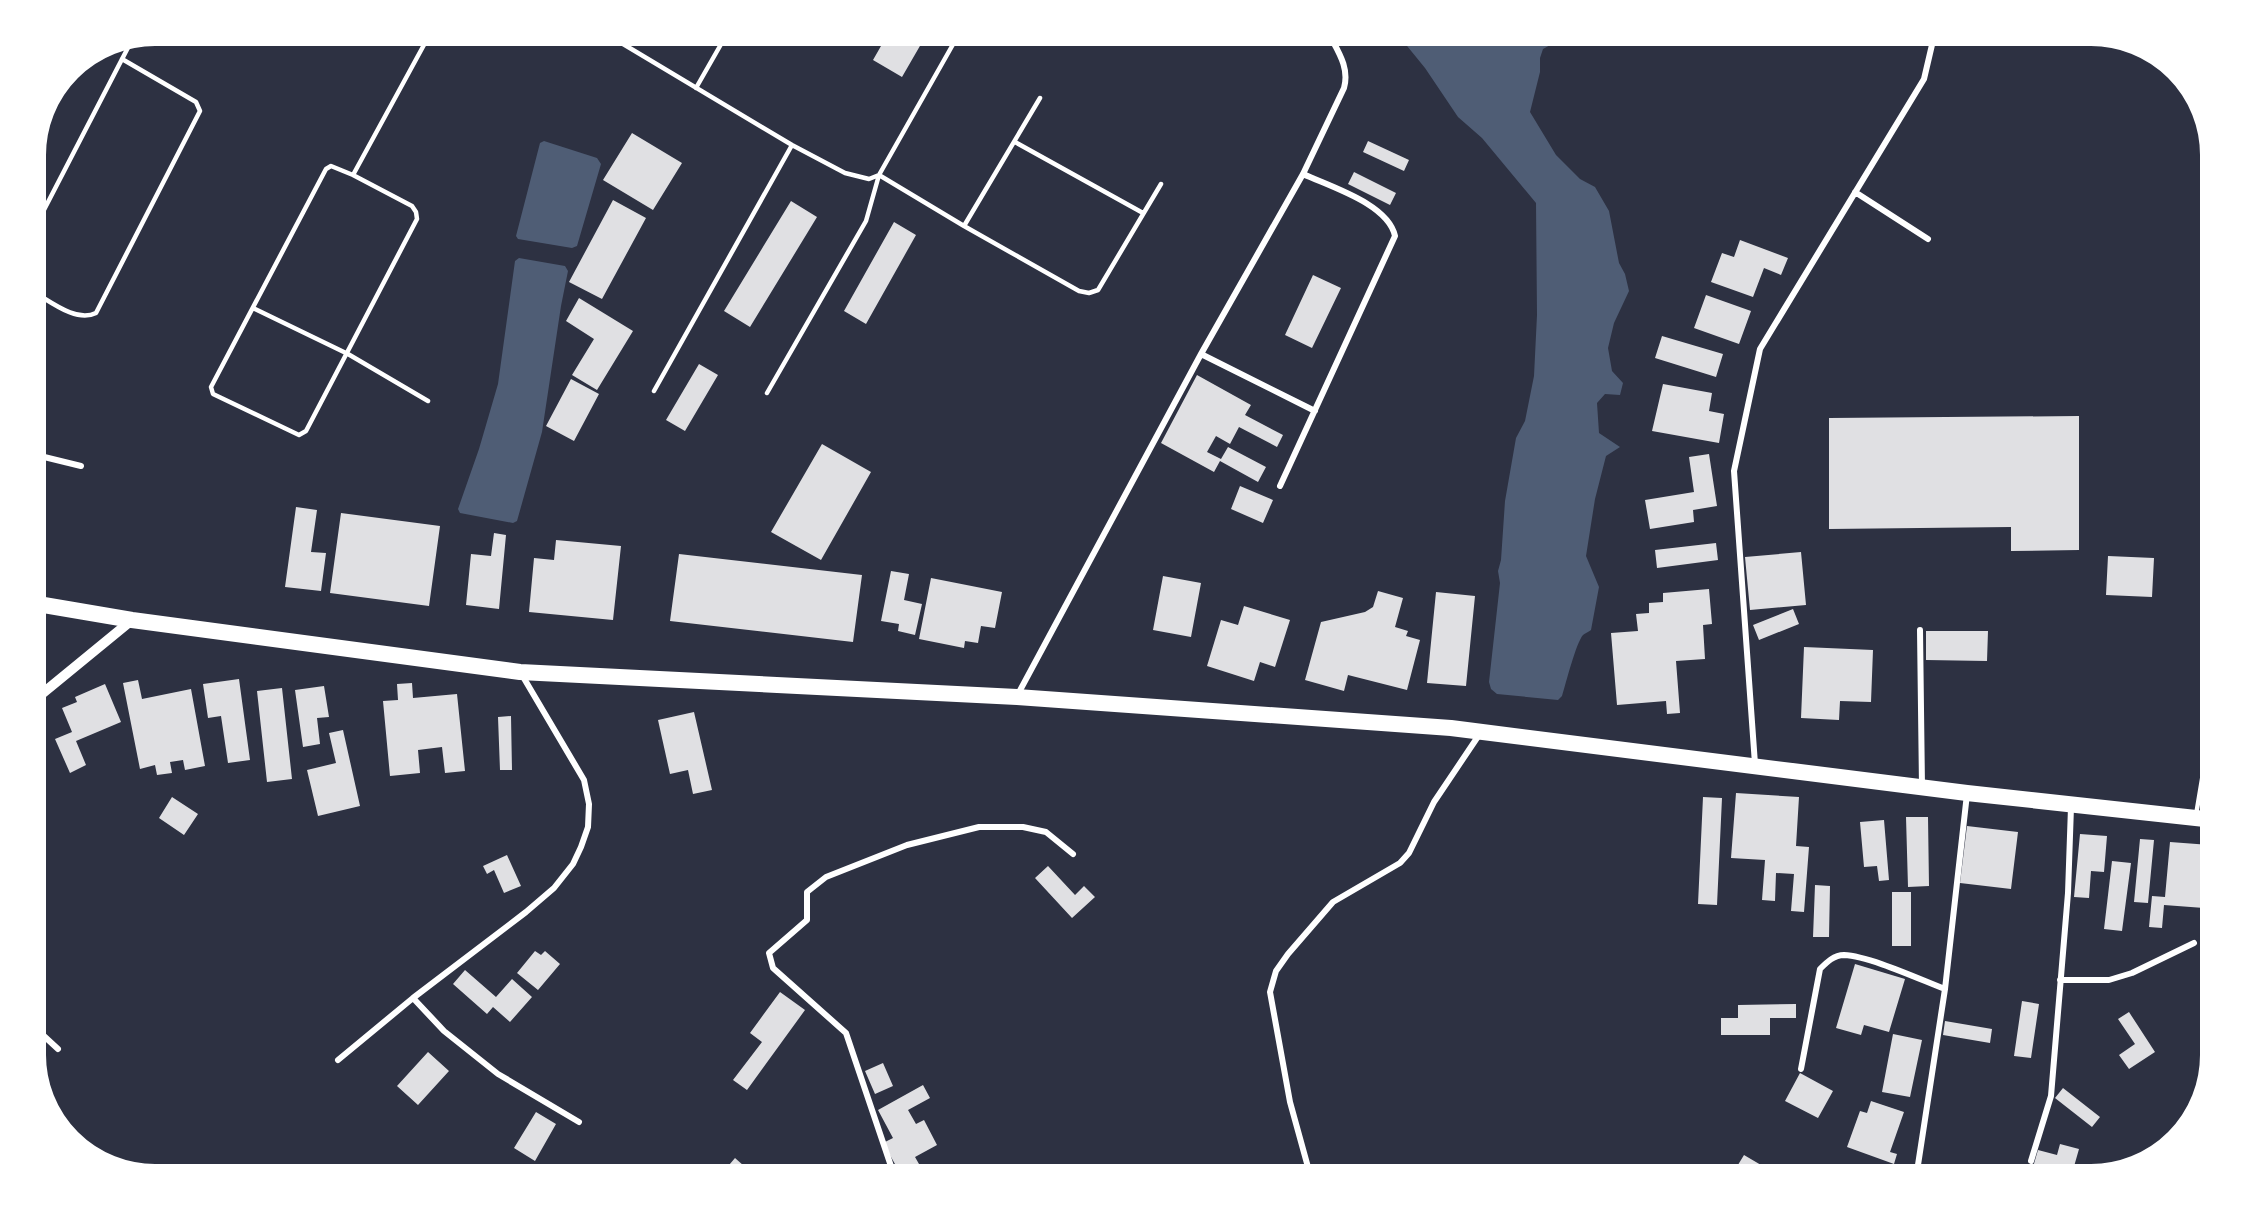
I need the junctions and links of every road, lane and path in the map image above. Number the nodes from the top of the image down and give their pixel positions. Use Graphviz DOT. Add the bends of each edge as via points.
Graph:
graph roads {
  1 [pos="426,42"];
  2 [pos="620,42"];
  3 [pos="722,42"];
  4 [pos="954,42"];
  5 [pos="1333,42"];
  6 [pos="1933,42"];
  7 [pos="129,45"];
  8 [pos="122,59"];
  9 [pos="696,88"];
  10 [pos="1040,98"];
  11 [pos="1015,142"];
  12 [pos="792,145"];
  13 [pos="1303,174"];
  14 [pos="353,175"];
  15 [pos="879,175"];
  16 [pos="1161,184"];
  17 [pos="1855,192"];
  18 [pos="42,213"];
  19 [pos="1143,213"];
  20 [pos="964,226"];
  21 [pos="1928,239"];
  22 [pos="42,296"];
  23 [pos="253,308"];
  24 [pos="348,354"];
  25 [pos="1201,354"];
  26 [pos="654,391"];
  27 [pos="767,393"];
  28 [pos="428,400"];
  29 [pos="1315,411"];
  30 [pos="42,456"];
  31 [pos="81,466"];
  32 [pos="1280,486"];
  33 [pos="42,605"];
  34 [pos="132,620"];
  35 [pos="1920,630"];
  36 [pos="520,672"];
  37 [pos="42,694"];
  38 [pos="1017,697"];
  39 [pos="1481,732"];
  40 [pos="2204,766"];
  41 [pos="1755,768"];
  42 [pos="1922,788"];
  43 [pos="1967,793"];
  44 [pos="2071,804"];
  45 [pos="2195,818"];
  46 [pos="2204,819"];
  47 [pos="1073,854"];
  48 [pos="2194,944"];
  49 [pos="2060,980"];
  50 [pos="1945,988"];
  51 [pos="413,998"];
  52 [pos="42,1034"];
  53 [pos="58,1049"];
  54 [pos="338,1060"];
  55 [pos="1801,1069"];
  56 [pos="579,1122"];
  57 [pos="2031,1161"];
  58 [pos="891,1168"];
  59 [pos="1308,1168"];
  60 [pos="1918,1168"];
  1 -- 14 [label="lane"];
  2 -- 9 [label="lane"];
  3 -- 9 [label="lane"];
  4 -- 15 [label="lane"];
  5 -- 13 [label="street" via="1347,78"];
  6 -- 17 [label="street" via="1924,79"];
  7 -- 8 [label="lane"];
  8 -- 18 [label="lane"];
  8 -- 22 [label="lane" via="196,102 200,111 96,313 78,316"];
  9 -- 12 [label="lane"];
  10 -- 11 [label="lane"];
  11 -- 19 [label="lane"];
  11 -- 20 [label="lane"];
  12 -- 15 [label="lane" via="845,173 869,179"];
  12 -- 26 [label="lane"];
  13 -- 25 [label="street"];
  13 -- 29 [label="street" via="1374,208 1393,226 1395,236"];
  14 -- 23 [label="lane" via="331,166 326,169"];
  14 -- 24 [label="lane" via="412,206 417,219"];
  15 -- 20 [label="lane"];
  15 -- 27 [label="lane" via="866,221"];
  16 -- 19 [label="lane"];
  17 -- 21 [label="street"];
  17 -- 41 [label="street" via="1760,349 1734,471"];
  19 -- 20 [label="lane" via="1098,290 1089,293"];
  23 -- 24 [label="lane"];
  23 -- 24 [label="lane" via="211,387 213,394 240,408 299,435 306,431"];
  24 -- 28 [label="lane"];
  25 -- 29 [label="street"];
  25 -- 38 [label="street"];
  29 -- 32 [label="street"];
  30 -- 31 [label="street"];
  33 -- 34 [label="highway"];
  34 -- 36 [label="highway"];
  34 -- 37 [label="street"];
  35 -- 42 [label="street"];
  36 -- 38 [label="highway"];
  36 -- 51 [label="street" via="584,780 590,804 588,827 573,864 554,888"];
  38 -- 39 [label="highway"];
  39 -- 41 [label="highway"];
  39 -- 59 [label="street" via="1434,802 1409,853 1400,863 1333,902 1276,971 1270,992 1290,1102"];
  40 -- 45 [label="lane"];
  41 -- 42 [label="highway"];
  42 -- 43 [label="highway"];
  43 -- 44 [label="highway"];
  43 -- 50 [label="street"];
  44 -- 45 [label="highway"];
  44 -- 49 [label="street"];
  45 -- 46 [label="highway"];
  47 -- 58 [label="street" via="1046,832 1023,827 979,827 907,845 826,877 807,892 807,920 769,953 773,968 846,1033"];
  48 -- 49 [label="street" via="2109,980"];
  49 -- 57 [label="street" via="2051,1096"];
  50 -- 55 [label="street" via="1864,960 1843,955 1830,958 1820,969"];
  50 -- 60 [label="street"];
  51 -- 54 [label="street"];
  51 -- 56 [label="street" via="444,1031 498,1074"];
  52 -- 53 [label="street"];
}
